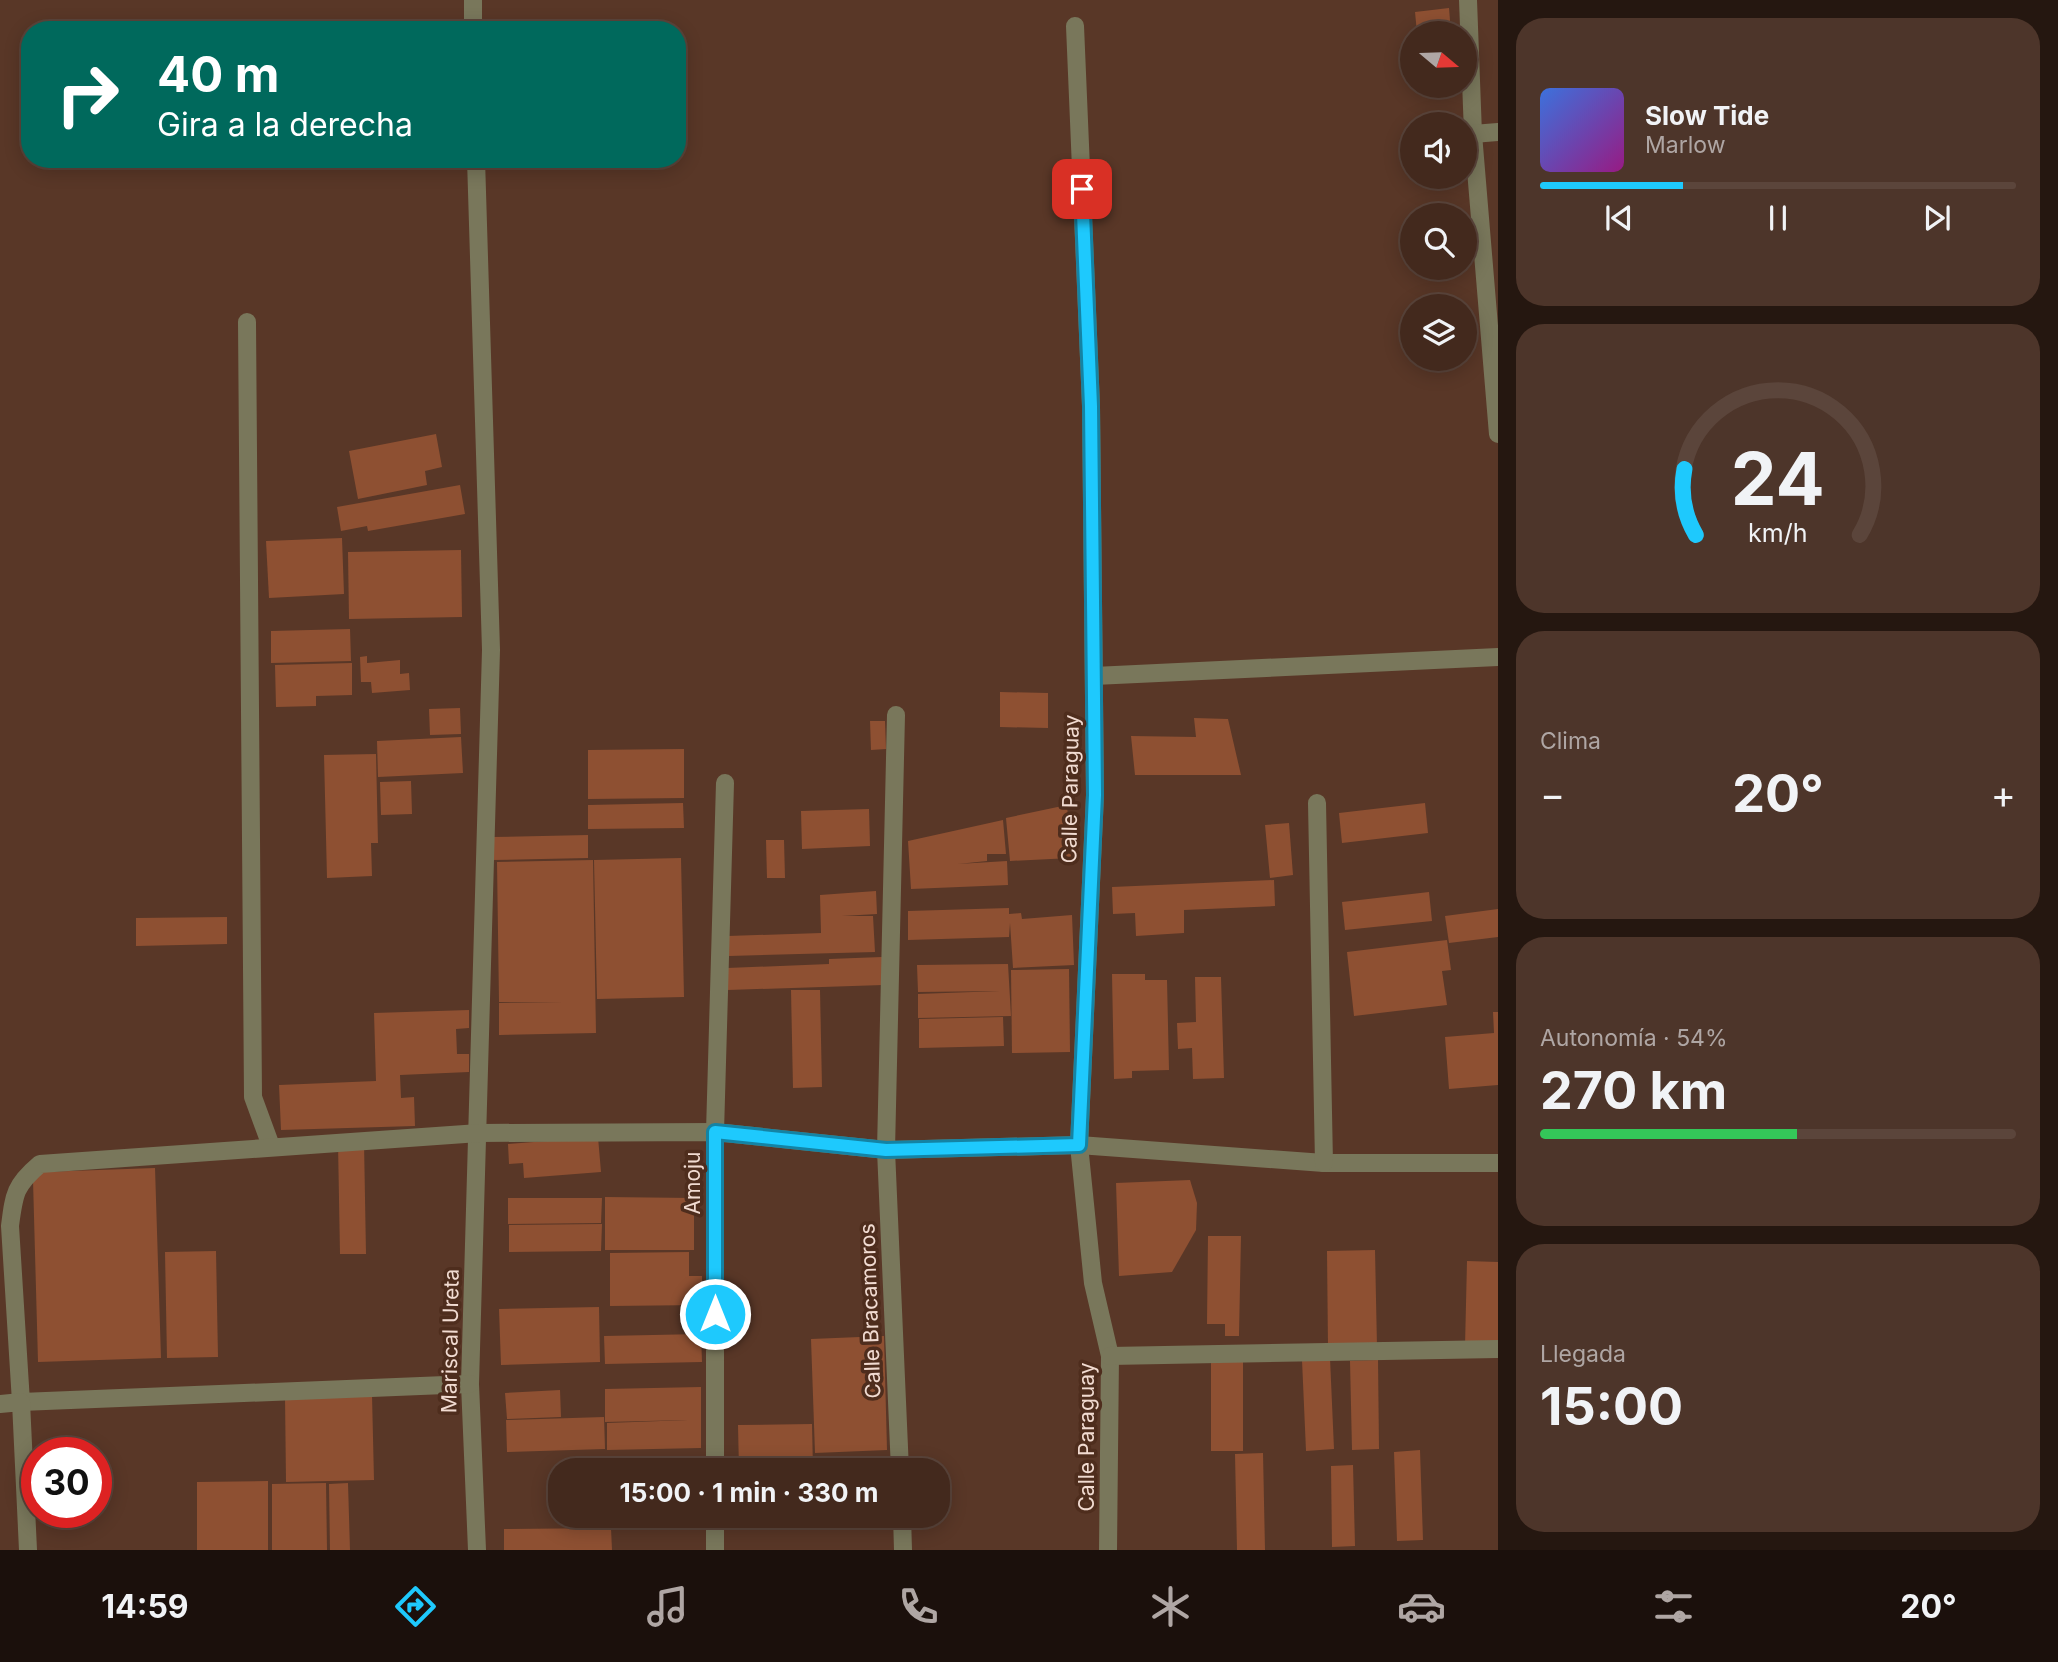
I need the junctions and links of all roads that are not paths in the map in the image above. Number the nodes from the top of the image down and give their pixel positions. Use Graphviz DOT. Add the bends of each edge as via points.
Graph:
graph roads {
  1 [pos="473,0"];
  2 [pos="1468,0"];
  3 [pos="473,21"];
  4 [pos="1074,26"];
  5 [pos="1472,112"];
  6 [pos="1498,132"];
  7 [pos="1477,134"];
  8 [pos="477,168"];
  9 [pos="1477,179"];
  10 [pos="247,322"];
  11 [pos="1498,418"];
  12 [pos="1498,434"];
  13 [pos="1498,657"];
  14 [pos="1094,676"];
  15 [pos="896,715"];
  16 [pos="725,783"];
  17 [pos="1317,803"];
  18 [pos="479,1132"];
  19 [pos="715,1132"];
  20 [pos="1079,1145"];
  21 [pos="271,1146"];
  22 [pos="886,1150"];
  23 [pos="1324,1163"];
  24 [pos="1498,1163"];
  25 [pos="1498,1349"];
  26 [pos="1110,1356"];
  27 [pos="470,1384"];
  28 [pos="21,1402"];
  29 [pos="0,1404"];
  30 [pos="715,1458"];
  31 [pos="899,1458"];
  32 [pos="715,1528"];
  33 [pos="902,1528"];
  34 [pos="28,1550"];
  35 [pos="477,1550"];
  36 [pos="715,1550"];
  37 [pos="903,1550"];
  38 [pos="1108,1550"];
  1 -- 3 [label="street"];
  2 -- 5 [label="street"];
  4 -- 14 [label="street, Calle Paraguay" via="1091,406"];
  6 -- 7 [label="street"];
  8 -- 18 [label="street, Mariscal Ureta" via="491,650"];
  9 -- 11 [label="street"];
  10 -- 21 [label="street" via="253,1097"];
  11 -- 12 [label="street"];
  13 -- 14 [label="street"];
  14 -- 20 [label="street, Calle Paraguay" via="1095,795"];
  15 -- 22 [label="street, Calle Bracamoros"];
  16 -- 19 [label="street"];
  17 -- 23 [label="street"];
  18 -- 19 [label="street, Amoju"];
  18 -- 21 [label="street, Amoju"];
  18 -- 27 [label="street, Mariscal Ureta"];
  19 -- 22 [label="street"];
  19 -- 30 [label="street, Amoju"];
  20 -- 22 [label="street"];
  20 -- 23 [label="street"];
  20 -- 26 [label="street, Calle Paraguay" via="1093,1283"];
  21 -- 28 [label="street, Amoju" via="40,1164 20,1180 10,1226"];
  22 -- 31 [label="street, Calle Bracamoros"];
  23 -- 24 [label="street"];
  25 -- 26 [label="street"];
  26 -- 38 [label="street, Calle Paraguay"];
  27 -- 28 [label="street"];
  27 -- 35 [label="street, Mariscal Ureta"];
  28 -- 29 [label="street"];
  28 -- 34 [label="street, Amoju"];
  32 -- 36 [label="street"];
  33 -- 37 [label="street"];
}
